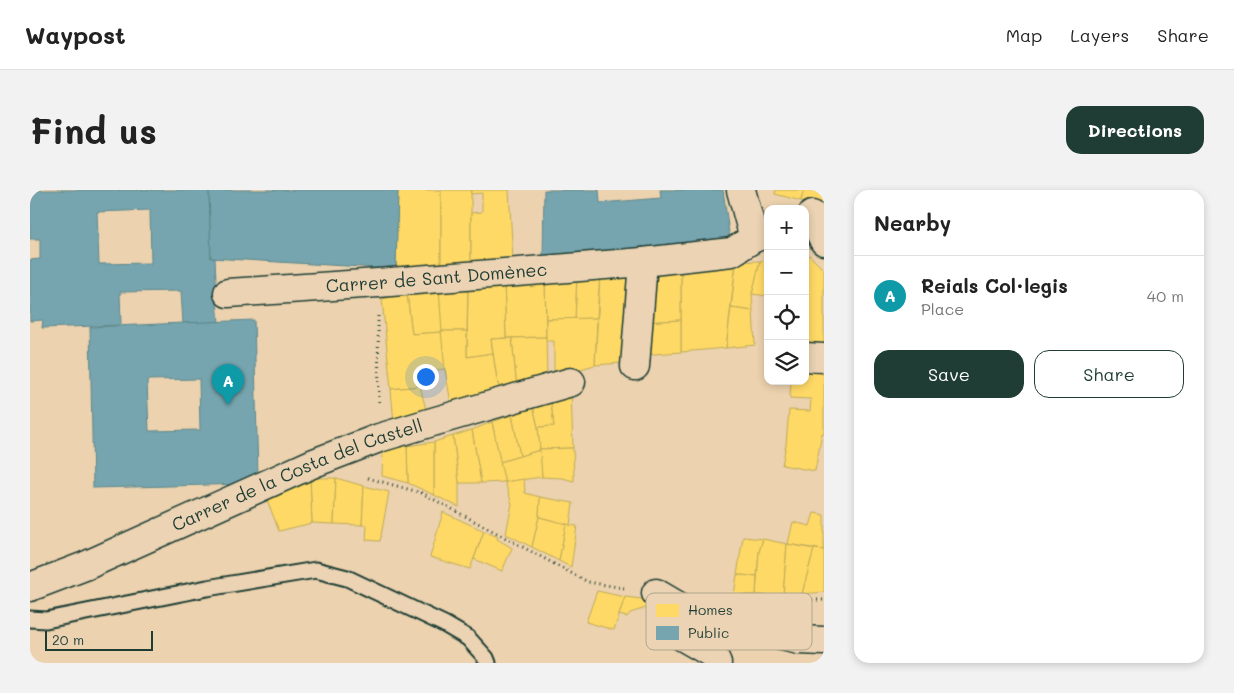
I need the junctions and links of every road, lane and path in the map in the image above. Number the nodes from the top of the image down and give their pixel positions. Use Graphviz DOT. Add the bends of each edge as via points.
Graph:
graph roads {
  1 [pos="741,190"];
  2 [pos="814,217"];
  3 [pos="761,236"];
  4 [pos="824,241"];
  5 [pos="643,262"];
  6 [pos="378,283"];
  7 [pos="228,293"];
  8 [pos="809,356"];
  9 [pos="824,358"];
  10 [pos="635,366"];
  11 [pos="571,382"];
  12 [pos="379,438"];
  13 [pos="368,478"];
  14 [pos="30,587"];
  15 [pos="656,593"];
  16 [pos="30,619"];
  17 [pos="706,650"];
  18 [pos="488,663"];
  19 [pos="717,663"];
  1 -- 3 [label="street"];
  2 -- 4 [label="street"];
  3 -- 5 [label="street, Carrer de Sant Domènec" via="732,252"];
  5 -- 6 [label="street, Carrer de Sant Domènec"];
  5 -- 10 [label="street"];
  6 -- 7 [label="street, Carrer de Sant Domènec"];
  6 -- 12 [label="path"];
  8 -- 9 [label="street"];
  11 -- 12 [label="street, Carrer de la Costa del Castell"];
  12 -- 14 [label="street, Carrer de la Costa del Castell" via="314,463 85,566"];
  13 -- 15 [label="path" via="422,493 588,582"];
  16 -- 18 [label="lane" via="46,620 316,570 347,578 444,624 468,638"];
  17 -- 19 [label="street" via="713,654"];
}
